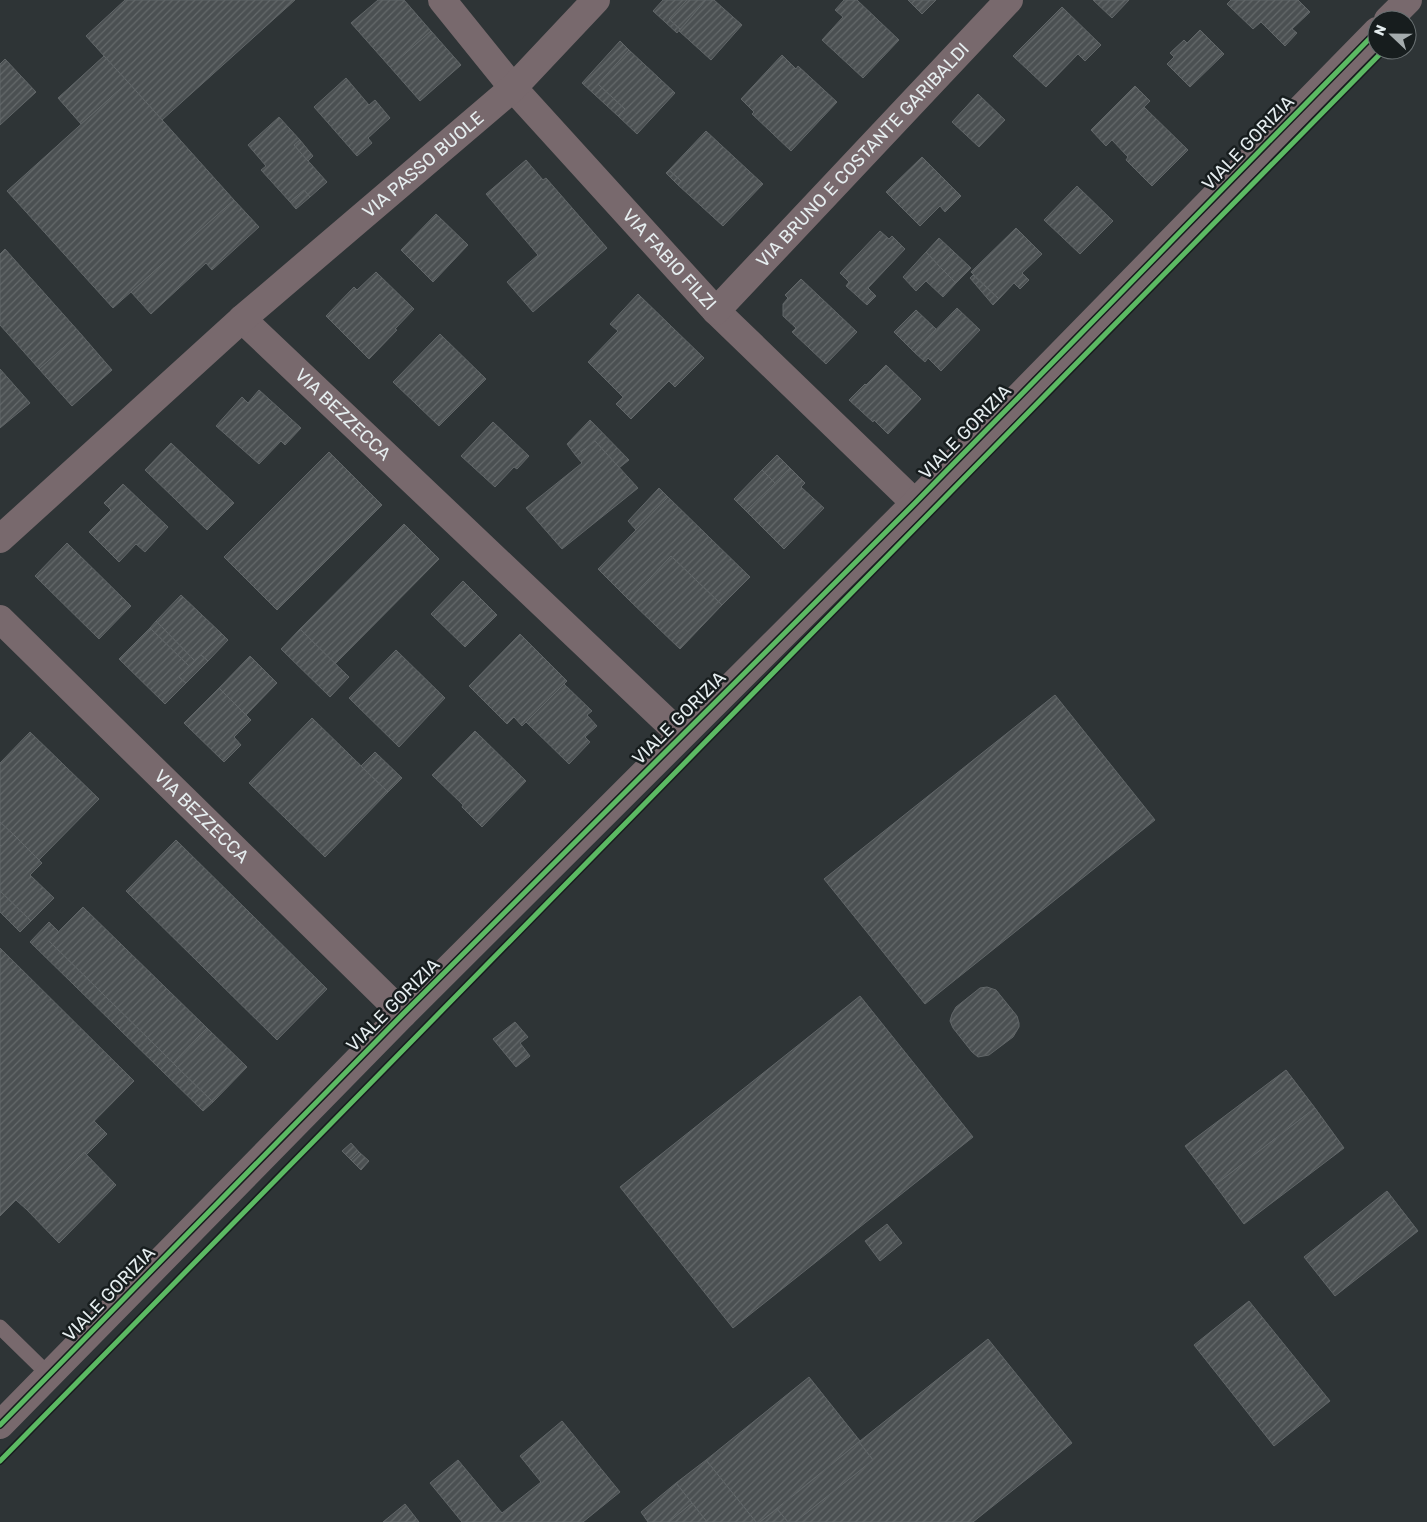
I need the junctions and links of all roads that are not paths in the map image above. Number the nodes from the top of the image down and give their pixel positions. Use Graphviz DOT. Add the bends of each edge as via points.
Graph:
graph roads {
  1 [pos="442,0"];
  2 [pos="596,0"];
  3 [pos="1009,0"];
  4 [pos="1408,0"];
  5 [pos="1398,10"];
  6 [pos="1367,41"];
  7 [pos="514,88"];
  8 [pos="716,311"];
  9 [pos="242,319"];
  10 [pos="915,502"];
  11 [pos="0,539"];
  12 [pos="0,619"];
  13 [pos="681,735"];
  14 [pos="403,1014"];
  15 [pos="0,1327"];
  16 [pos="49,1375"];
  17 [pos="0,1425"];
  1 -- 7 [label="street, VIA FABIO FILZI"];
  2 -- 7 [label="street, VIA PASSO BUOLE"];
  3 -- 8 [label="street, VIA BRUNO E COSTANTE GARIBALDI"];
  4 -- 5 [label="street"];
  6 -- 10 [label="street, VIALE GORIZIA"];
  7 -- 8 [label="street, VIA FABIO FILZI"];
  7 -- 9 [label="street, VIA PASSO BUOLE"];
  8 -- 10 [label="street, VIA FABIO FILZI"];
  9 -- 11 [label="street"];
  9 -- 13 [label="street, VIA BEZZECCA"];
  10 -- 13 [label="street, VIALE GORIZIA"];
  12 -- 14 [label="street, VIA BEZZECCA"];
  13 -- 14 [label="street, VIALE GORIZIA"];
  14 -- 16 [label="street, VIALE GORIZIA"];
  15 -- 16 [label="lane"];
  16 -- 17 [label="street, VIALE GORIZIA"];
}
